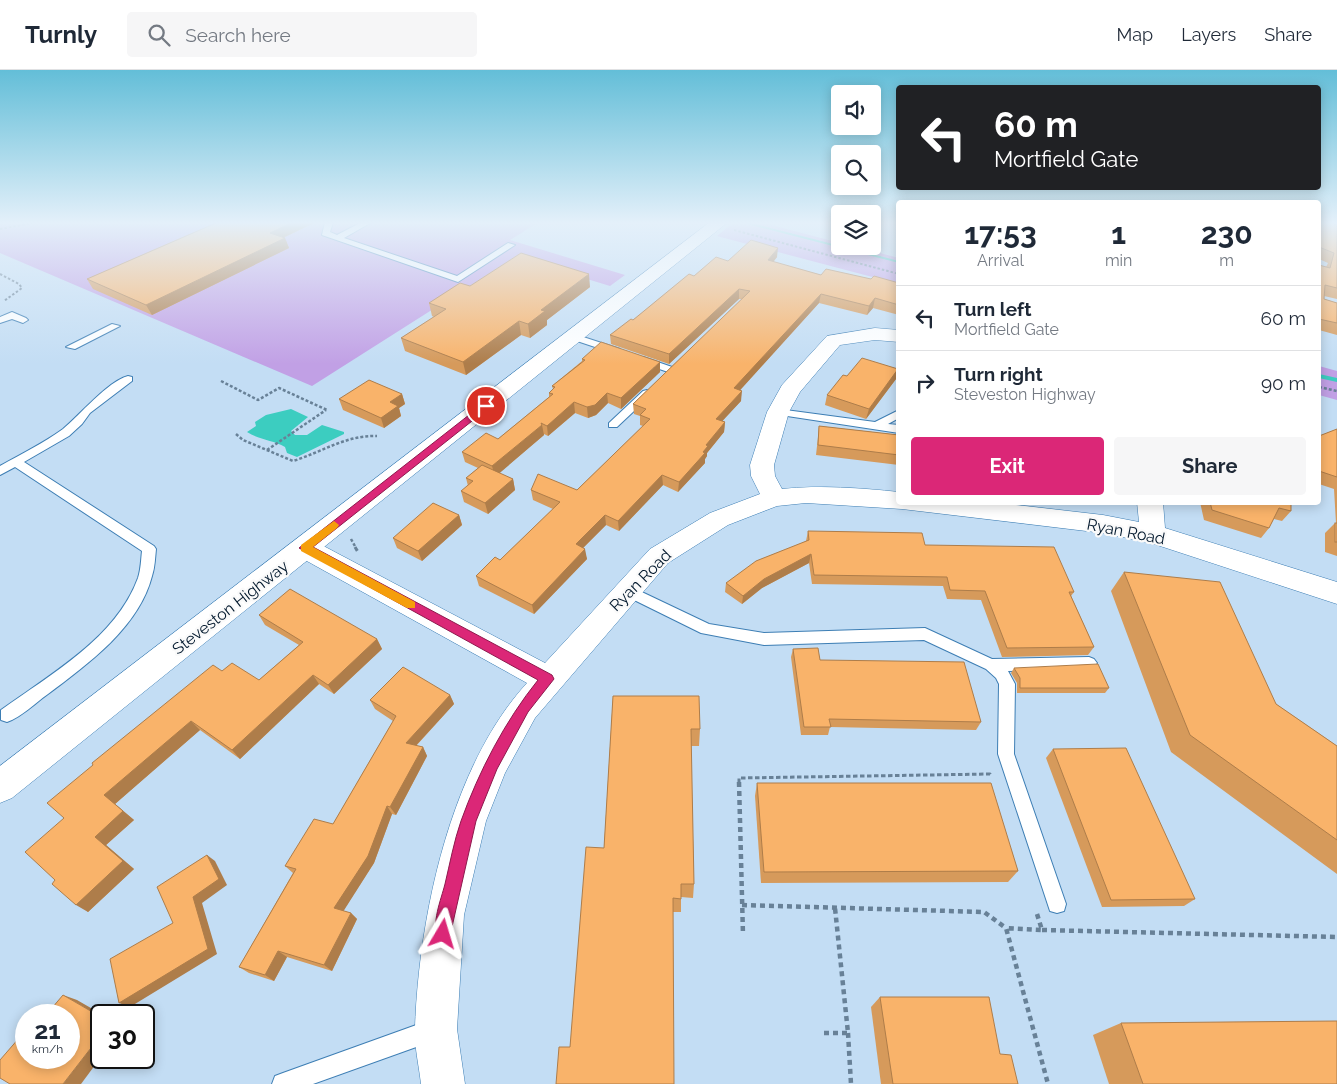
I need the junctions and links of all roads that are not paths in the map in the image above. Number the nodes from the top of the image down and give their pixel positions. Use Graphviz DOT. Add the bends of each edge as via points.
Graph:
graph roads {
  1 [pos="429,269"];
  2 [pos="474,269"];
  3 [pos="670,269"];
  4 [pos="0,320"];
  5 [pos="23,320"];
  6 [pos="115,326"];
  7 [pos="896,336"];
  8 [pos="574,337"];
  9 [pos="71,347"];
  10 [pos="128,379"];
  11 [pos="778,412"];
  12 [pos="896,415"];
  13 [pos="613,425"];
  14 [pos="876,426"];
  15 [pos="896,429"];
  16 [pos="16,462"];
  17 [pos="0,471"];
  18 [pos="774,498"];
  19 [pos="896,501"];
  20 [pos="935,505"];
  21 [pos="1150,505"];
  22 [pos="1153,534"];
  23 [pos="305,548"];
  24 [pos="626,590"];
  25 [pos="1337,593"];
  26 [pos="1089,662"];
  27 [pos="991,665"];
  28 [pos="547,679"];
  29 [pos="2,714"];
  30 [pos="0,787"];
  31 [pos="1057,904"];
  32 [pos="436,1029"];
  33 [pos="283,1084"];
  34 [pos="443,1084"];
  1 -- 2 [label="lane" via="458,279"];
  3 -- 8 [label="street, Steveston Highway"];
  4 -- 5 [label="lane" via="12,315"];
  6 -- 9 [label="lane"];
  7 -- 11 [label="street" via="875,334 834,340 790,390"];
  8 -- 13 [label="lane" via="631,356 667,373"];
  8 -- 23 [label="street, Steveston Highway"];
  10 -- 16 [label="lane" via="86,411 65,433"];
  11 -- 14 [label="lane"];
  11 -- 18 [label="street" via="761,470"];
  12 -- 14 [label="lane"];
  14 -- 15 [label="lane"];
  16 -- 17 [label="lane"];
  16 -- 29 [label="lane" via="139,542 149,550 149,561 144,581 128,612 109,635 77,662"];
  18 -- 19 [label="street, Ryan Road" via="855,496"];
  18 -- 24 [label="street, Ryan Road" via="719,520 692,535 659,556"];
  20 -- 22 [label="street, Ryan Road" via="1103,524"];
  21 -- 22 [label="street"];
  22 -- 25 [label="street, Ryan Road"];
  23 -- 28 [label="street"];
  23 -- 30 [label="street, Steveston Highway"];
  24 -- 27 [label="lane" via="706,630 764,639 925,634"];
  24 -- 28 [label="street, Ryan Road"];
  26 -- 27 [label="lane"];
  27 -- 31 [label="lane" via="1007,684 1006,754"];
  28 -- 32 [label="street, Ryan Road" via="524,708 496,758 468,821 445,915"];
  32 -- 33 [label="lane"];
  32 -- 34 [label="street, Ryan Road"];
}
